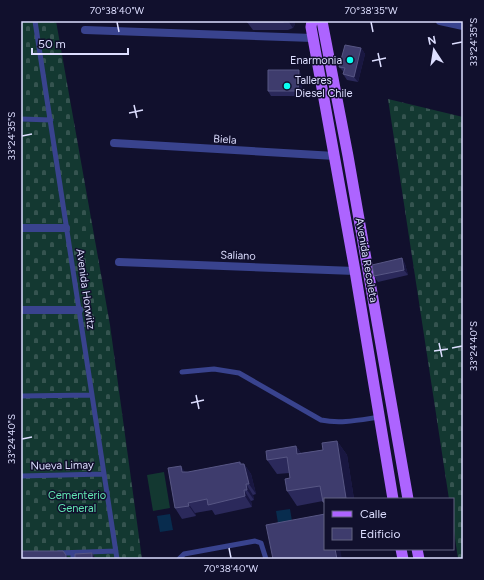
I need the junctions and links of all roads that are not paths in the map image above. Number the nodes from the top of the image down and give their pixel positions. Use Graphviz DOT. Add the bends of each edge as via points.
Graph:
graph roads {
  1 [pos="35,21"];
  2 [pos="312,21"];
  3 [pos="322,21"];
  4 [pos="440,21"];
  5 [pos="463,26"];
  6 [pos="85,30"];
  7 [pos="313,38"];
  8 [pos="21,119"];
  9 [pos="51,120"];
  10 [pos="114,143"];
  11 [pos="335,156"];
  12 [pos="21,228"];
  13 [pos="66,228"];
  14 [pos="119,262"];
  15 [pos="355,271"];
  16 [pos="21,310"];
  17 [pos="79,310"];
  18 [pos="182,372"];
  19 [pos="91,395"];
  20 [pos="21,396"];
  21 [pos="380,416"];
  22 [pos="104,474"];
  23 [pos="21,476"];
  24 [pos="393,498"];
  25 [pos="408,498"];
  26 [pos="116,551"];
  27 [pos="51,553"];
  28 [pos="73,553"];
  29 [pos="73,559"];
  30 [pos="117,559"];
  31 [pos="179,559"];
  32 [pos="266,559"];
  1 -- 9 [label="lane, Avenida Horwitz"];
  2 -- 7 [label="main road, Avenida Recoleta"];
  3 -- 25 [label="main road, Avenida Recoleta"];
  4 -- 5 [label="street"];
  6 -- 7 [label="street"];
  7 -- 11 [label="main road, Avenida Recoleta"];
  8 -- 9 [label="lane"];
  9 -- 13 [label="lane, Avenida Horwitz"];
  10 -- 11 [label="street, Biela"];
  11 -- 15 [label="main road, Avenida Recoleta"];
  12 -- 13 [label="street"];
  13 -- 17 [label="lane, Avenida Horwitz"];
  14 -- 15 [label="street, Saliano"];
  15 -- 21 [label="main road, Avenida Recoleta"];
  16 -- 17 [label="street"];
  17 -- 19 [label="lane, Avenida Horwitz"];
  18 -- 21 [label="lane" via="214,369 239,373 321,420 334,423"];
  19 -- 20 [label="lane"];
  19 -- 22 [label="lane, Avenida Horwitz"];
  21 -- 24 [label="main road, Avenida Recoleta"];
  22 -- 23 [label="lane, Nueva Limay"];
  22 -- 26 [label="lane, Avenida Horwitz"];
  26 -- 28 [label="lane"];
  26 -- 30 [label="lane, Avenida Horwitz"];
  27 -- 28 [label="lane"];
  28 -- 29 [label="lane"];
  31 -- 32 [label="lane" via="184,554 255,541 261,543"];
}
